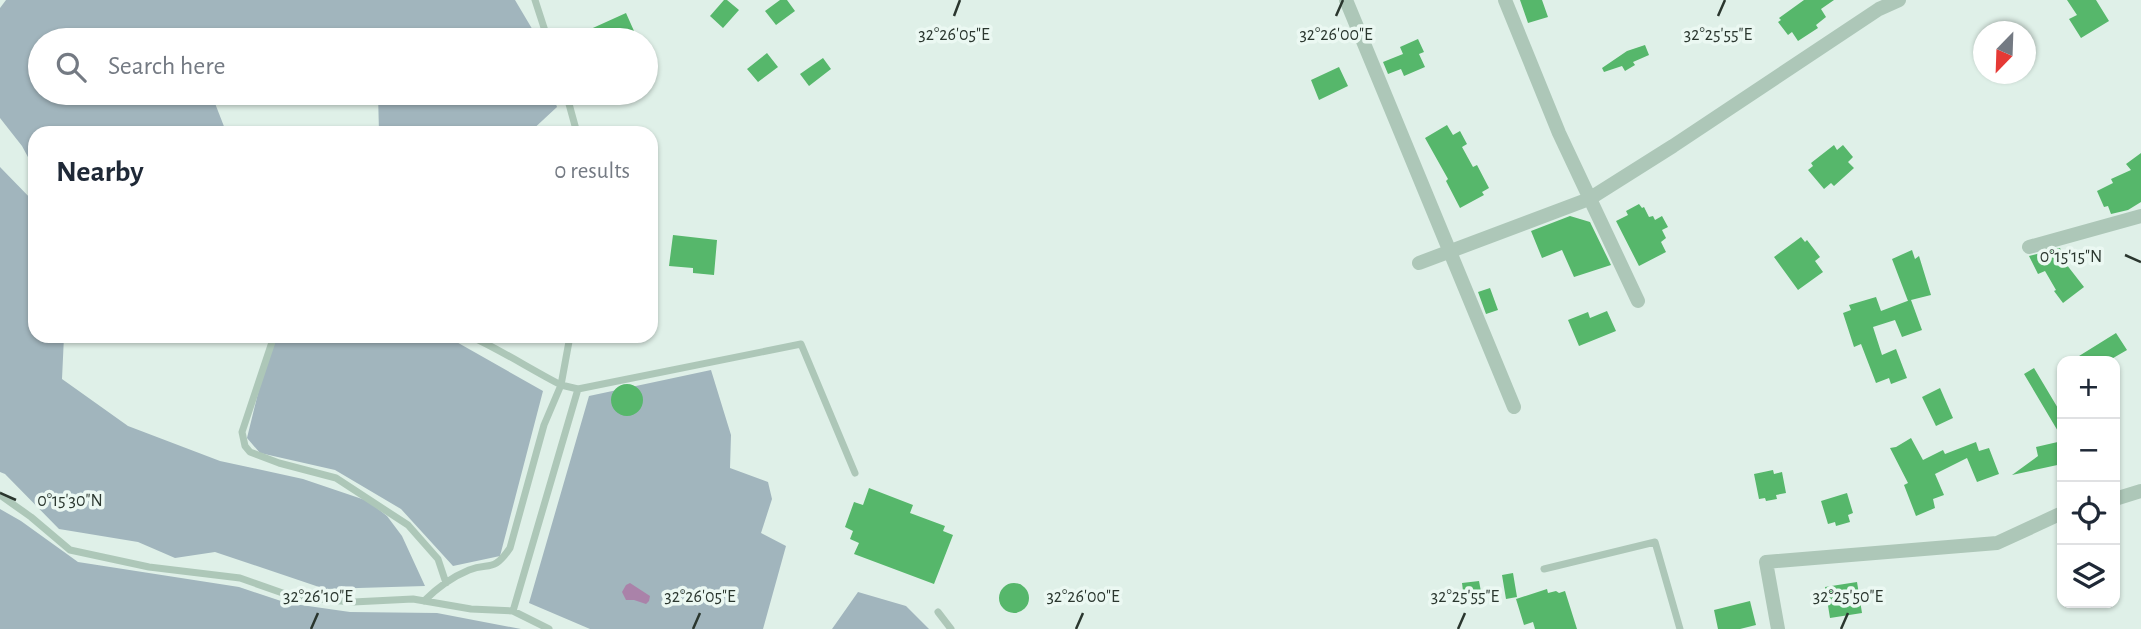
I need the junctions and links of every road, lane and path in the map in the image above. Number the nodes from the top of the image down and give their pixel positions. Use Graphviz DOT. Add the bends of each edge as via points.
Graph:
graph roads {
  1 [pos="535,0"];
  2 [pos="1346,0"];
  3 [pos="1505,0"];
  4 [pos="1899,0"];
  5 [pos="544,28"];
  6 [pos="569,105"];
  7 [pos="575,126"];
  8 [pos="1589,199"];
  9 [pos="2141,216"];
  10 [pos="2029,247"];
  11 [pos="1449,252"];
  12 [pos="1419,263"];
  13 [pos="1638,301"];
  14 [pos="272,343"];
  15 [pos="485,343"];
  16 [pos="569,343"];
  17 [pos="561,385"];
  18 [pos="578,389"];
  19 [pos="1514,407"];
  20 [pos="855,473"];
  21 [pos="2141,491"];
  22 [pos="0,495"];
  23 [pos="2120,497"];
  24 [pos="2057,515"];
  25 [pos="1544,569"];
  26 [pos="446,583"];
  27 [pos="424,601"];
  28 [pos="513,611"];
  29 [pos="938,612"];
  30 [pos="549,629"];
  31 [pos="951,629"];
  32 [pos="1679,629"];
  33 [pos="1777,629"];
  1 -- 5 [label="lane"];
  2 -- 11 [label="street"];
  3 -- 8 [label="street"];
  4 -- 8 [label="street"];
  6 -- 7 [label="lane"];
  8 -- 11 [label="street"];
  8 -- 13 [label="street"];
  9 -- 10 [label="street"];
  11 -- 12 [label="street"];
  11 -- 19 [label="street"];
  14 -- 26 [label="lane" via="242,432 245,446 279,463 336,478 408,526 438,559"];
  15 -- 17 [label="lane"];
  16 -- 17 [label="lane"];
  17 -- 18 [label="lane"];
  17 -- 26 [label="lane" via="544,425 510,548 491,567 470,569"];
  18 -- 20 [label="lane" via="801,344"];
  18 -- 28 [label="lane"];
  21 -- 23 [label="street"];
  22 -- 27 [label="lane" via="70,550 149,567 240,578 294,597"];
  24 -- 33 [label="street" via="1997,544 1766,562"];
  25 -- 32 [label="lane" via="1655,542"];
  26 -- 27 [label="lane"];
  27 -- 28 [label="lane"];
  28 -- 30 [label="lane"];
  29 -- 31 [label="lane"];
}
